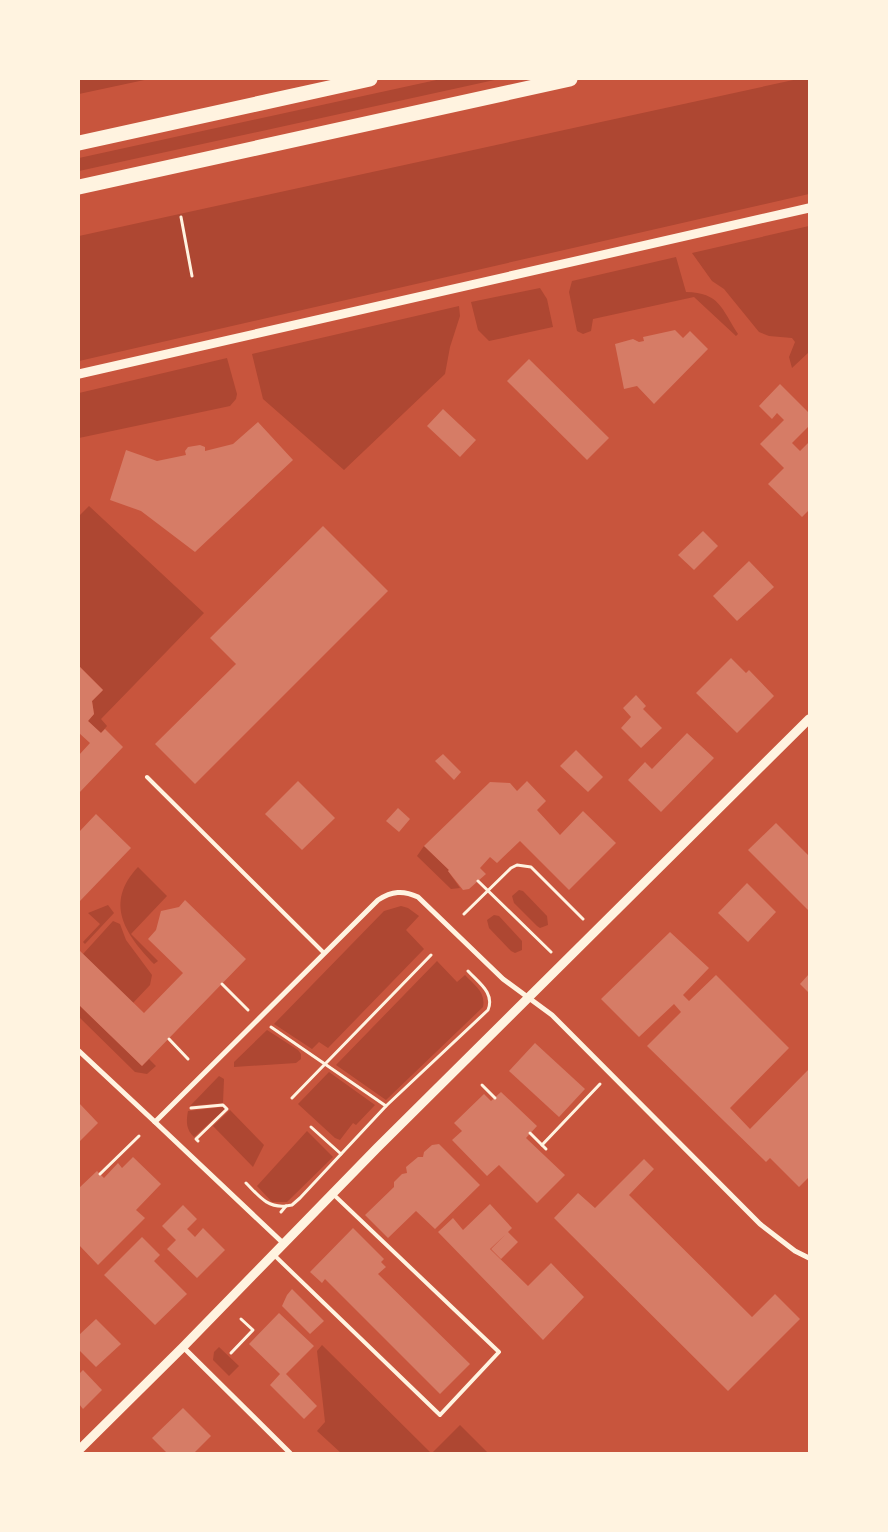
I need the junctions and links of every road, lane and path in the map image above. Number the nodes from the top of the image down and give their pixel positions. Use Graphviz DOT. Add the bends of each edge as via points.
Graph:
graph roads {
  1 [pos="370,79"];
  2 [pos="570,79"];
  3 [pos="79,143"];
  4 [pos="79,187"];
  5 [pos="809,208"];
  6 [pos="181,217"];
  7 [pos="192,276"];
  8 [pos="79,374"];
  9 [pos="809,719"];
  10 [pos="147,776"];
  11 [pos="478,881"];
  12 [pos="488,891"];
  13 [pos="464,914"];
  14 [pos="583,919"];
  15 [pos="324,953"];
  16 [pos="551,953"];
  17 [pos="431,955"];
  18 [pos="468,971"];
  19 [pos="222,984"];
  20 [pos="492,989"];
  21 [pos="488,993"];
  22 [pos="529,997"];
  23 [pos="242,1005"];
  24 [pos="169,1039"];
  25 [pos="303,1048"];
  26 [pos="79,1051"];
  27 [pos="188,1058"];
  28 [pos="327,1065"];
  29 [pos="603,1082"];
  30 [pos="482,1085"];
  31 [pos="292,1098"];
  32 [pos="495,1098"];
  33 [pos="224,1106"];
  34 [pos="386,1106"];
  35 [pos="155,1122"];
  36 [pos="311,1127"];
  37 [pos="530,1133"];
  38 [pos="139,1136"];
  39 [pos="198,1141"];
  40 [pos="542,1145"];
  41 [pos="546,1149"];
  42 [pos="341,1154"];
  43 [pos="100,1174"];
  44 [pos="246,1183"];
  45 [pos="332,1194"];
  46 [pos="286,1206"];
  47 [pos="281,1212"];
  48 [pos="283,1243"];
  49 [pos="273,1254"];
  50 [pos="809,1258"];
  51 [pos="241,1319"];
  52 [pos="183,1348"];
  53 [pos="231,1353"];
  54 [pos="79,1450"];
  55 [pos="290,1453"];
  1 -- 3 [label="highway"];
  2 -- 4 [label="highway"];
  5 -- 8 [label="street"];
  6 -- 7 [label="path"];
  9 -- 22 [label="street"];
  10 -- 15 [label="lane"];
  11 -- 12 [label="path"];
  12 -- 13 [label="path"];
  12 -- 14 [label="path" via="511,868 525,865 531,867"];
  12 -- 16 [label="path"];
  15 -- 22 [label="street" via="378,900 389,894 410,894 418,897 504,979"];
  15 -- 35 [label="street"];
  17 -- 28 [label="path"];
  18 -- 21 [label="path"];
  19 -- 23 [label="path"];
  20 -- 21 [label="path"];
  21 -- 34 [label="path" via="488,1010"];
  22 -- 45 [label="street"];
  22 -- 50 [label="street" via="552,1014 760,1224"];
  24 -- 27 [label="path"];
  25 -- 28 [label="path"];
  26 -- 35 [label="street"];
  28 -- 31 [label="path"];
  28 -- 34 [label="path"];
  29 -- 40 [label="path"];
  30 -- 32 [label="path"];
  33 -- 39 [label="path" via="227,1110 196,1139"];
  34 -- 42 [label="path"];
  35 -- 48 [label="street"];
  36 -- 42 [label="path"];
  37 -- 40 [label="path"];
  38 -- 43 [label="path"];
  40 -- 41 [label="path"];
  42 -- 46 [label="path" via="296,1202"];
  44 -- 46 [label="path" via="266,1203"];
  45 -- 48 [label="street"];
  45 -- 49 [label="lane" via="499,1352 440,1415"];
  46 -- 47 [label="path"];
  48 -- 49 [label="street"];
  49 -- 52 [label="street"];
  51 -- 53 [label="path" via="253,1330"];
  52 -- 54 [label="street"];
  52 -- 55 [label="street"];
}
